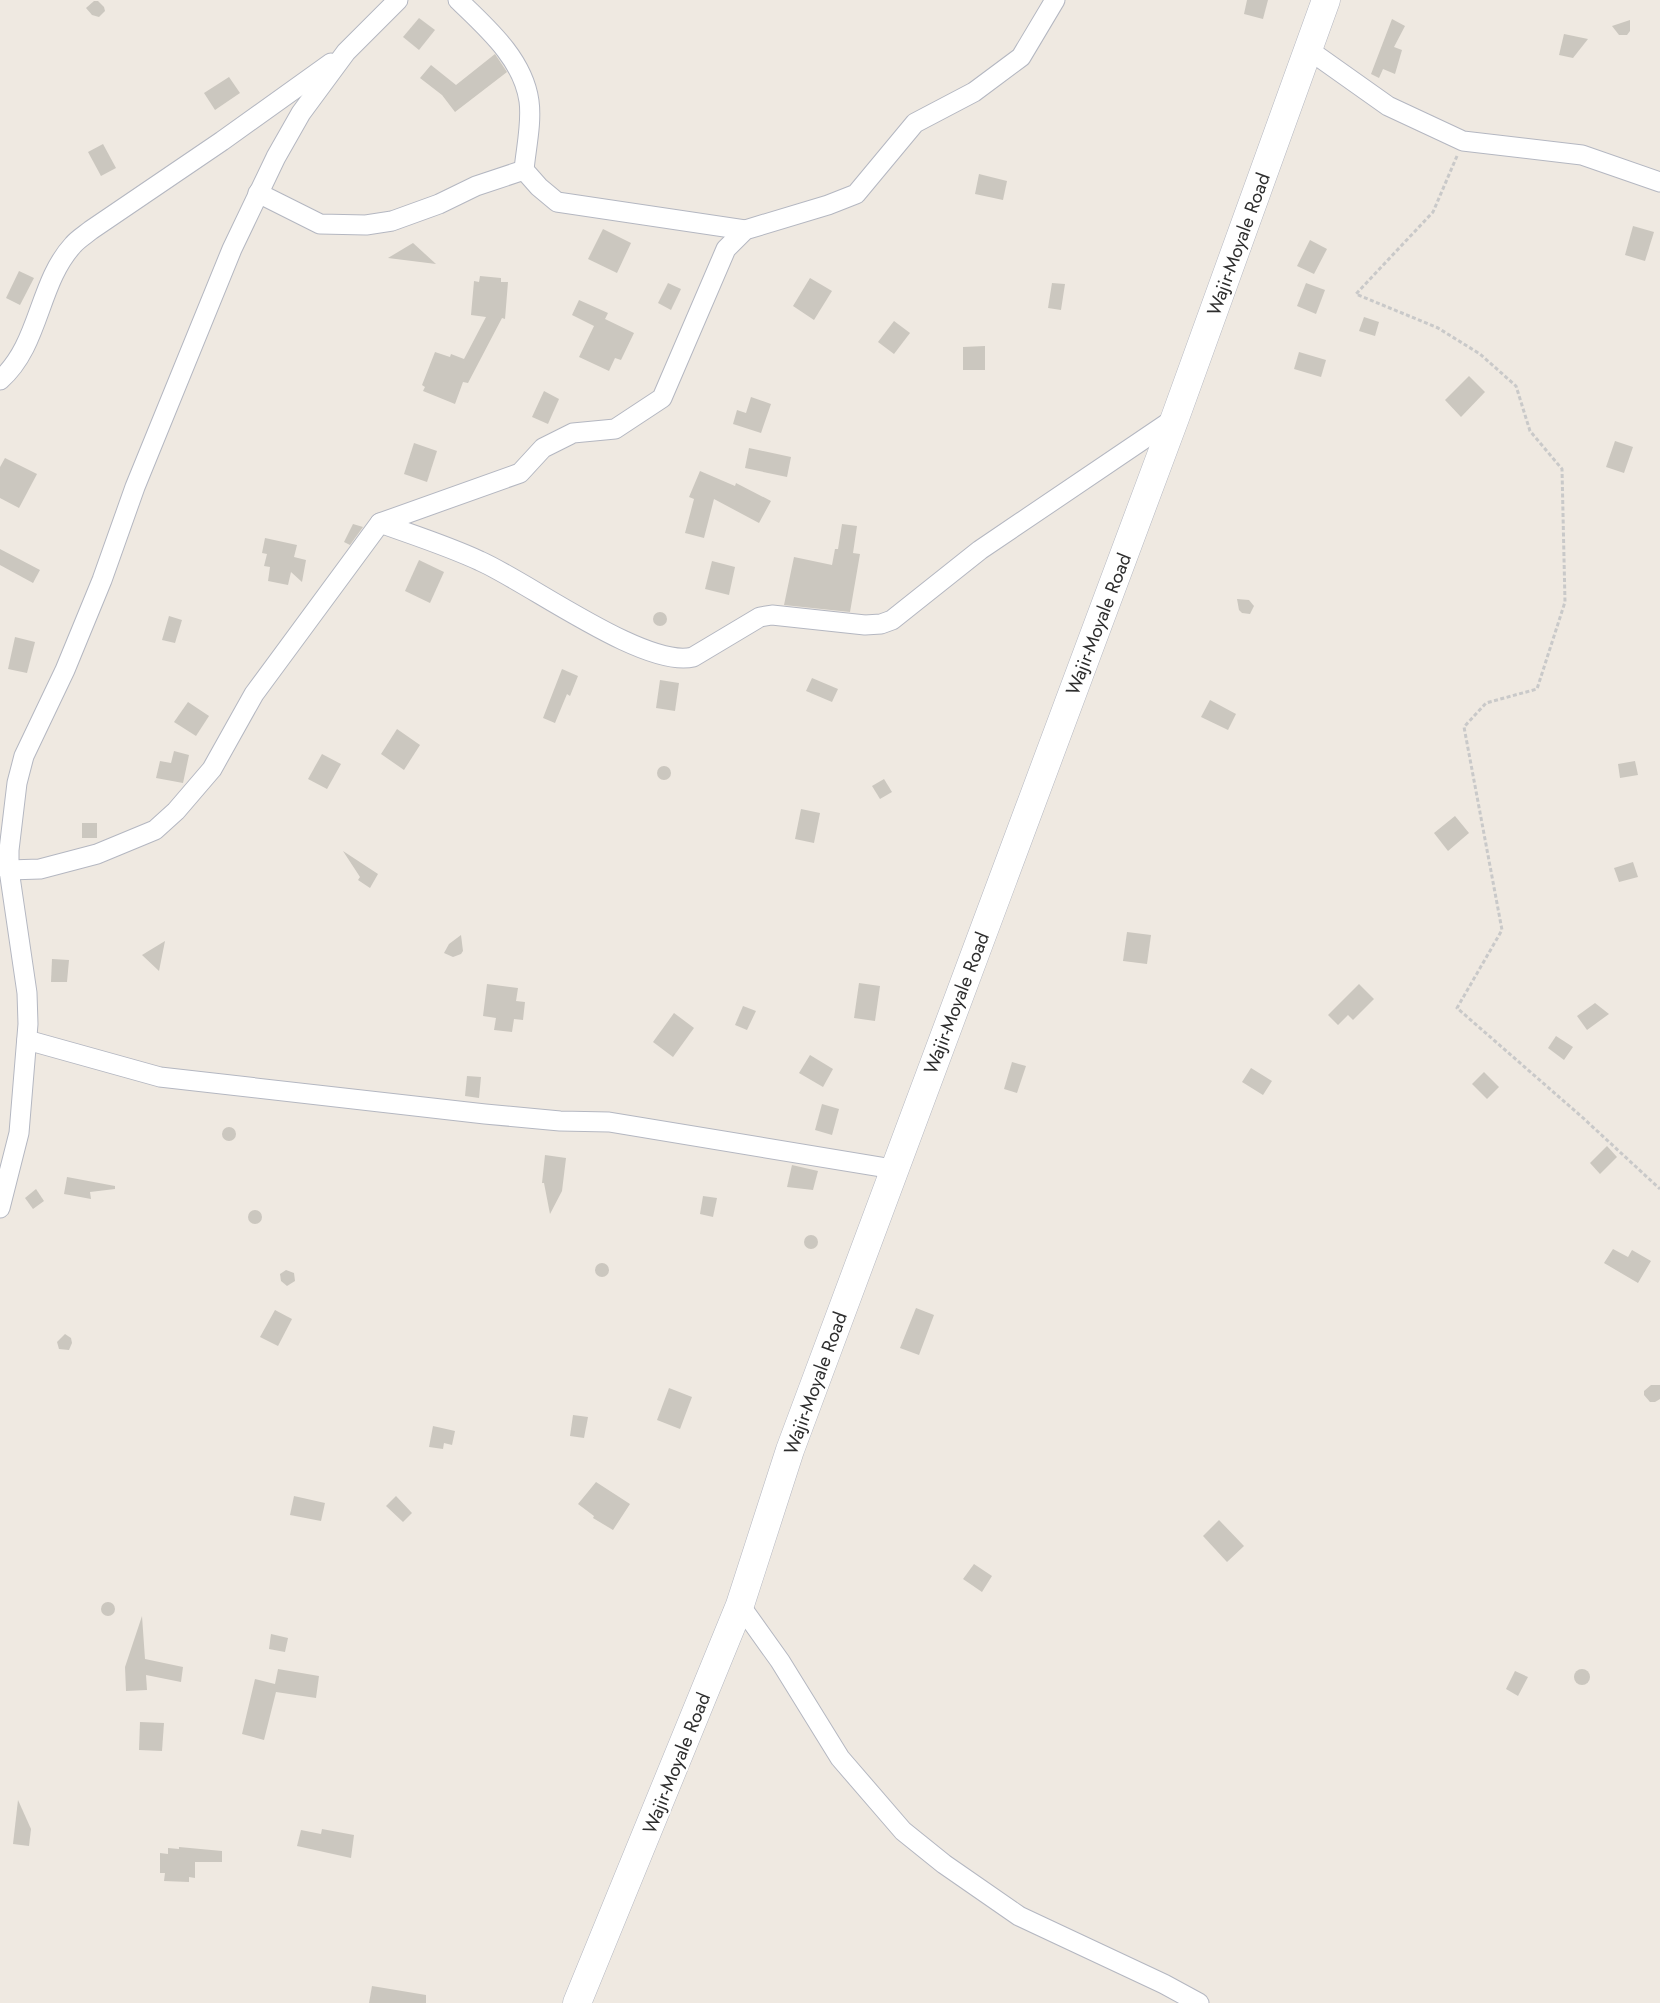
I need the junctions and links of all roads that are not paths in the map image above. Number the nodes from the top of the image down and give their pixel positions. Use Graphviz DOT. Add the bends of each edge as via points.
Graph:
graph roads {
  1 [pos="398,0"];
  2 [pos="458,0"];
  3 [pos="1055,0"];
  4 [pos="1326,0"];
  5 [pos="1309,50"];
  6 [pos="346,52"];
  7 [pos="524,170"];
  8 [pos="1660,182"];
  9 [pos="258,192"];
  10 [pos="745,230"];
  11 [pos="0,380"];
  12 [pos="1175,418"];
  13 [pos="380,523"];
  14 [pos="3,873"];
  15 [pos="27,1040"];
  16 [pos="894,1169"];
  17 [pos="0,1208"];
  18 [pos="740,1605"];
  19 [pos="577,2003"];
  20 [pos="1199,2003"];
  1 -- 6 [label="street"];
  2 -- 7 [label="street" via="489,29 524,79 529,102"];
  3 -- 10 [label="street" via="1021,57 974,92 915,123 856,194"];
  4 -- 5 [label="main road, Wajir-Moyale Road"];
  5 -- 8 [label="street" via="1388,106 1463,141 1582,155"];
  5 -- 12 [label="main road, Wajir-Moyale Road"];
  6 -- 9 [label="street" via="301,113"];
  6 -- 11 [label="street" via="72,245 47,292 29,339 10,371"];
  7 -- 9 [label="street" via="392,221 366,225 320,224"];
  7 -- 10 [label="street" via="557,202"];
  9 -- 14 [label="street" via="197,332 65,670 24,756 16,783"];
  10 -- 13 [label="street" via="726,249 662,398 615,429 573,433 543,448 520,473"];
  12 -- 13 [label="street" via="980,550 892,620 865,625 760,616 693,657 682,660 611,635 481,561"];
  12 -- 16 [label="main road, Wajir-Moyale Road"];
  13 -- 14 [label="street" via="254,694 212,769 176,811 154,830 97,854 40,869"];
  14 -- 15 [label="street" via="27,993"];
  15 -- 16 [label="street" via="160,1077 486,1114 609,1122"];
  15 -- 17 [label="street" via="19,1133"];
  16 -- 18 [label="main road, Wajir-Moyale Road" via="790,1450"];
  18 -- 19 [label="main road, Wajir-Moyale Road"];
  18 -- 20 [label="street" via="840,1758 903,1831 1019,1916"];
}
